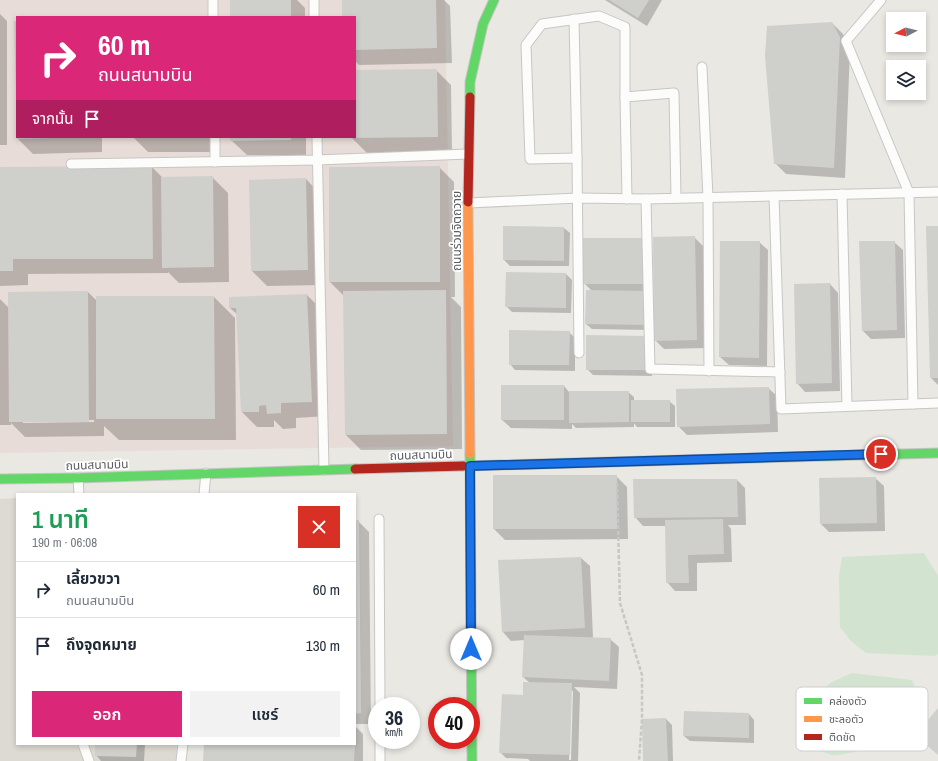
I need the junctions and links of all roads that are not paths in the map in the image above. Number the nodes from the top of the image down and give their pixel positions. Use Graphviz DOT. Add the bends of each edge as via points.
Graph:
graph roads {
  1 [pos="213,0"];
  2 [pos="314,0"];
  3 [pos="494,0"];
  4 [pos="881,0"];
  5 [pos="213,16"];
  6 [pos="314,16"];
  7 [pos="574,19"];
  8 [pos="702,67"];
  9 [pos="625,97"];
  10 [pos="215,138"];
  11 [pos="317,138"];
  12 [pos="468,154"];
  13 [pos="577,158"];
  14 [pos="317,160"];
  15 [pos="215,162"];
  16 [pos="71,164"];
  17 [pos="938,192"];
  18 [pos="909,193"];
  19 [pos="842,194"];
  20 [pos="774,196"];
  21 [pos="578,198"];
  22 [pos="676,198"];
  23 [pos="708,198"];
  24 [pos="627,199"];
  25 [pos="646,199"];
  26 [pos="469,204"];
  27 [pos="579,353"];
  28 [pos="709,371"];
  29 [pos="780,372"];
  30 [pos="938,403"];
  31 [pos="913,404"];
  32 [pos="847,406"];
  33 [pos="938,453"];
  34 [pos="470,466"];
  35 [pos="324,470"];
  36 [pos="206,473"];
  37 [pos="78,478"];
  38 [pos="0,479"];
  39 [pos="79,493"];
  40 [pos="204,493"];
  41 [pos="379,519"];
  42 [pos="380,697"];
  43 [pos="83,745"];
  44 [pos="183,745"];
  45 [pos="380,749"];
  46 [pos="89,761"];
  47 [pos="182,761"];
  48 [pos="380,761"];
  49 [pos="472,761"];
  1 -- 5 [label="lane"];
  2 -- 6 [label="lane"];
  3 -- 12 [label="street, ถนนร่วมจิตถวาย" via="483,24 470,82"];
  4 -- 18 [label="lane" via="846,42"];
  7 -- 9 [label="lane" via="598,16 625,27"];
  7 -- 13 [label="lane"];
  7 -- 13 [label="lane" via="542,24 526,45 530,159"];
  8 -- 23 [label="lane"];
  9 -- 22 [label="lane" via="674,94"];
  9 -- 24 [label="lane"];
  10 -- 15 [label="lane"];
  11 -- 14 [label="lane"];
  12 -- 14 [label="lane"];
  12 -- 26 [label="street, ถนนร่วมจิตถวาย"];
  13 -- 21 [label="lane"];
  14 -- 15 [label="lane"];
  14 -- 35 [label="lane"];
  15 -- 16 [label="lane"];
  17 -- 18 [label="lane"];
  18 -- 19 [label="lane"];
  18 -- 31 [label="lane"];
  19 -- 20 [label="lane"];
  19 -- 32 [label="lane"];
  20 -- 23 [label="lane"];
  20 -- 29 [label="lane"];
  21 -- 24 [label="lane"];
  21 -- 26 [label="lane"];
  21 -- 27 [label="lane"];
  22 -- 23 [label="lane"];
  22 -- 25 [label="lane"];
  23 -- 28 [label="lane"];
  24 -- 25 [label="lane"];
  25 -- 28 [label="lane" via="650,369"];
  26 -- 34 [label="street, ถนนร่วมจิตถวาย"];
  28 -- 29 [label="lane"];
  29 -- 32 [label="lane" via="781,409"];
  30 -- 31 [label="lane"];
  31 -- 32 [label="lane"];
  33 -- 34 [label="street, ถนนสนามบิน"];
  34 -- 35 [label="street, ถนนสนามบิน"];
  34 -- 49 [label="street, ถนนร่วมจิตถวาย"];
  35 -- 36 [label="street, ถนนสนามบิน"];
  36 -- 37 [label="street, ถนนสนามบิน"];
  36 -- 40 [label="lane"];
  37 -- 38 [label="street, ถนนสนามบิน"];
  37 -- 39 [label="lane"];
  41 -- 42 [label="lane"];
  43 -- 46 [label="lane"];
  44 -- 47 [label="lane"];
  45 -- 48 [label="lane"];
}
